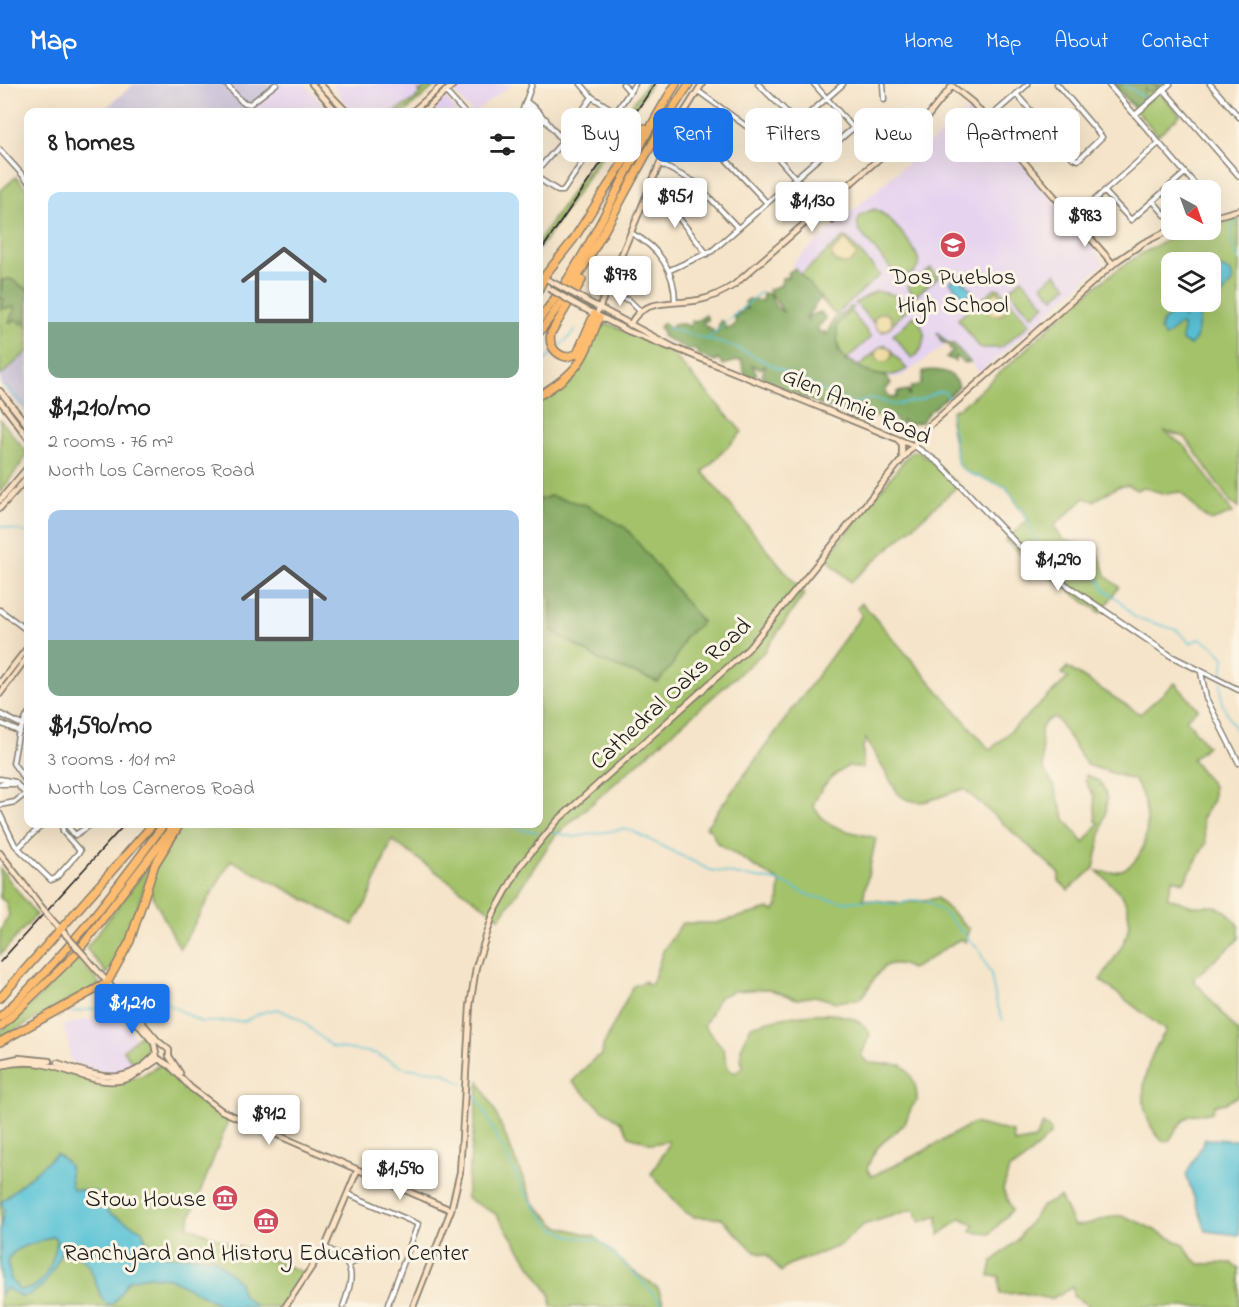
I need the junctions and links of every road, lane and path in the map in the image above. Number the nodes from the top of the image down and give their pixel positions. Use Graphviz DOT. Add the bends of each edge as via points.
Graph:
graph roads {
  1 [pos="226,84"];
  2 [pos="276,84"];
  3 [pos="312,84"];
  4 [pos="454,84"];
  5 [pos="532,84"];
  6 [pos="581,84"];
  7 [pos="623,84"];
  8 [pos="635,84"];
  9 [pos="676,84"];
  10 [pos="689,84"];
  11 [pos="702,84"];
  12 [pos="758,84"];
  13 [pos="814,84"];
  14 [pos="843,84"];
  15 [pos="883,84"];
  16 [pos="1028,84"];
  17 [pos="1058,84"];
  18 [pos="1108,84"];
  19 [pos="1170,84"];
  20 [pos="1210,84"];
  21 [pos="442,85"];
  22 [pos="951,85"];
  23 [pos="321,88"];
  24 [pos="697,90"];
  25 [pos="1164,90"];
  26 [pos="446,91"];
  27 [pos="630,92"];
  28 [pos="1016,94"];
  29 [pos="668,96"];
  30 [pos="592,97"];
  31 [pos="826,98"];
  32 [pos="884,100"];
  33 [pos="526,104"];
  34 [pos="334,108"];
  35 [pos="343,108"];
  36 [pos="416,108"];
  37 [pos="427,108"];
  38 [pos="461,108"];
  39 [pos="524,108"];
  40 [pos="533,108"];
  41 [pos="610,108"];
  42 [pos="619,108"];
  43 [pos="686,108"];
  44 [pos="783,108"];
  45 [pos="815,108"];
  46 [pos="978,108"];
  47 [pos="1000,108"];
  48 [pos="933,111"];
  49 [pos="1135,115"];
  50 [pos="543,116"];
  51 [pos="1239,117"];
  52 [pos="546,119"];
  53 [pos="543,121"];
  54 [pos="745,124"];
  55 [pos="853,128"];
  56 [pos="558,136"];
  57 [pos="561,139"];
  58 [pos="561,143"];
  59 [pos="1159,143"];
  60 [pos="0,150"];
  61 [pos="582,162"];
  62 [pos="729,162"];
  63 [pos="783,162"];
  64 [pos="875,162"];
  65 [pos="1025,162"];
  66 [pos="543,164"];
  67 [pos="660,164"];
  68 [pos="1185,173"];
  69 [pos="1239,176"];
  70 [pos="24,177"];
  71 [pos="796,177"];
  72 [pos="1191,180"];
  73 [pos="543,181"];
  74 [pos="1104,191"];
  75 [pos="646,199"];
  76 [pos="1153,201"];
  77 [pos="767,203"];
  78 [pos="823,208"];
  79 [pos="1161,210"];
  80 [pos="1239,210"];
  81 [pos="1221,214"];
  82 [pos="1074,218"];
  83 [pos="833,221"];
  84 [pos="738,228"];
  85 [pos="631,233"];
  86 [pos="1161,235"];
  87 [pos="604,236"];
  88 [pos="707,254"];
  89 [pos="1113,264"];
  90 [pos="669,270"];
  91 [pos="543,282"];
  92 [pos="543,283"];
  93 [pos="543,284"];
  94 [pos="619,298"];
  95 [pos="675,302"];
  96 [pos="600,309"];
  97 [pos="640,311"];
  98 [pos="543,314"];
  99 [pos="597,316"];
  100 [pos="630,325"];
  101 [pos="543,327"];
  102 [pos="675,348"];
  103 [pos="0,391"];
  104 [pos="543,393"];
  105 [pos="0,400"];
  106 [pos="24,421"];
  107 [pos="24,433"];
  108 [pos="896,437"];
  109 [pos="912,445"];
  110 [pos="902,457"];
  111 [pos="24,472"];
  112 [pos="24,481"];
  113 [pos="0,500"];
  114 [pos="0,508"];
  115 [pos="0,610"];
  116 [pos="24,628"];
  117 [pos="24,652"];
  118 [pos="24,661"];
  119 [pos="1201,671"];
  120 [pos="0,683"];
  121 [pos="1239,690"];
  122 [pos="0,694"];
  123 [pos="0,714"];
  124 [pos="24,721"];
  125 [pos="0,723"];
  126 [pos="22,725"];
  127 [pos="20,732"];
  128 [pos="1239,763"];
  129 [pos="24,778"];
  130 [pos="0,782"];
  131 [pos="24,793"];
  132 [pos="24,798"];
  133 [pos="0,805"];
  134 [pos="0,814"];
  135 [pos="40,828"];
  136 [pos="64,828"];
  137 [pos="68,828"];
  138 [pos="87,828"];
  139 [pos="149,828"];
  140 [pos="161,828"];
  141 [pos="172,828"];
  142 [pos="178,828"];
  143 [pos="18,848"];
  144 [pos="0,853"];
  145 [pos="60,928"];
  146 [pos="107,983"];
  147 [pos="0,998"];
  148 [pos="120,999"];
  149 [pos="0,1017"];
  150 [pos="0,1027"];
  151 [pos="0,1042"];
  152 [pos="163,1046"];
  153 [pos="158,1056"];
  154 [pos="169,1056"];
  155 [pos="0,1064"];
  156 [pos="197,1093"];
  157 [pos="357,1171"];
  158 [pos="348,1194"];
  159 [pos="451,1210"];
  160 [pos="325,1247"];
  161 [pos="367,1247"];
  162 [pos="349,1264"];
  163 [pos="285,1307"];
  164 [pos="343,1307"];
  165 [pos="387,1307"];
  166 [pos="413,1307"];
  1 -- 2 [label="street" via="242,102 250,104"];
  3 -- 23 [label="main road"];
  4 -- 26 [label="main road"];
  5 -- 33 [label="street"];
  6 -- 30 [label="street"];
  7 -- 27 [label="street"];
  8 -- 27 [label="street"];
  9 -- 29 [label="highway"];
  10 -- 87 [label="highway" via="662,126"];
  11 -- 24 [label="main road"];
  12 -- 44 [label="street"];
  13 -- 31 [label="street"];
  14 -- 31 [label="street"];
  15 -- 32 [label="street"];
  16 -- 28 [label="street"];
  17 -- 28 [label="street" via="1102,137 1078,160 1072,158"];
  18 -- 49 [label="street"];
  19 -- 25 [label="street"];
  20 -- 51 [label="street"];
  21 -- 26 [label="street"];
  21 -- 36 [label="main road"];
  22 -- 46 [label="main road"];
  22 -- 48 [label="main road"];
  23 -- 34 [label="main road"];
  23 -- 35 [label="main road"];
  24 -- 43 [label="main road"];
  24 -- 54 [label="street"];
  25 -- 49 [label="street"];
  25 -- 69 [label="street"];
  26 -- 37 [label="main road"];
  26 -- 38 [label="street"];
  27 -- 42 [label="street"];
  28 -- 47 [label="street"];
  29 -- 91 [label="highway"];
  29 -- 98 [label="highway" via="585,252"];
  30 -- 41 [label="street"];
  30 -- 56 [label="street"];
  31 -- 45 [label="street"];
  31 -- 55 [label="street"];
  33 -- 39 [label="street"];
  33 -- 40 [label="street"];
  49 -- 59 [label="street"];
  50 -- 52 [label="street"];
  52 -- 53 [label="street"];
  52 -- 56 [label="street"];
  55 -- 71 [label="street"];
  56 -- 57 [label="street"];
  58 -- 66 [label="street"];
  59 -- 68 [label="street"];
  59 -- 74 [label="street"];
  60 -- 70 [label="street"];
  61 -- 73 [label="street" via="561,192"];
  62 -- 77 [label="street"];
  63 -- 71 [label="street"];
  64 -- 78 [label="main road"];
  65 -- 82 [label="main road"];
  67 -- 75 [label="main road"];
  67 -- 84 [label="street" via="695,182"];
  68 -- 72 [label="street"];
  68 -- 76 [label="street"];
  71 -- 77 [label="street"];
  71 -- 78 [label="street"];
  74 -- 76 [label="street" via="1130,220"];
  74 -- 82 [label="street"];
  75 -- 85 [label="main road"];
  75 -- 88 [label="street" via="678,217"];
  76 -- 79 [label="street"];
  77 -- 84 [label="street"];
  78 -- 83 [label="street"];
  78 -- 95 [label="main road" via="731,287 707,298"];
  80 -- 81 [label="main road"];
  82 -- 89 [label="main road"];
  84 -- 88 [label="street"];
  85 -- 90 [label="street" via="650,244"];
  85 -- 96 [label="main road"];
  86 -- 89 [label="main road, Cathedral Oaks Road" via="1137,246"];
  87 -- 99 [label="highway" via="551,333 552,348 558,354 577,354"];
  87 -- 101 [label="highway"];
  88 -- 90 [label="street"];
  89 -- 109 [label="main road, Cathedral Oaks Road" via="957,399"];
  90 -- 95 [label="street" via="674,280"];
  92 -- 96 [label="main road, Glen Annie Road, bridge" via="552,282"];
  93 -- 99 [label="main road, Glen Annie Road, bridge"];
  94 -- 97 [label="street" via="629,300"];
  95 -- 97 [label="main road"];
  96 -- 99 [label="main road"];
  96 -- 100 [label="main road, Glen Annie Road"];
  97 -- 100 [label="main road"];
  99 -- 102 [label="main road, Glen Annie Road"];
  99 -- 104 [label="highway" via="588,349 574,371"];
  100 -- 102 [label="main road, Glen Annie Road"];
  102 -- 108 [label="main road, Glen Annie Road"];
  103 -- 106 [label="main road"];
  105 -- 107 [label="main road"];
  108 -- 109 [label="main road, Glen Annie Road"];
  108 -- 110 [label="main road" via="902,444"];
  109 -- 110 [label="main road, Cathedral Oaks Road"];
  109 -- 119 [label="street, Glen Annie Road" via="939,463 1034,561 1134,633"];
  110 -- 159 [label="main road, Cathedral Oaks Road" via="748,649 558,820 520,866 493,915 476,967 460,1172"];
  111 -- 113 [label="main road"];
  112 -- 114 [label="main road"];
  115 -- 116 [label="street"];
  117 -- 120 [label="main road"];
  118 -- 122 [label="main road"];
  119 -- 121 [label="street, Glen Annie Road"];
  119 -- 128 [label="street" via="1206,698"];
  123 -- 126 [label="street"];
  124 -- 126 [label="street"];
  125 -- 127 [label="street"];
  126 -- 127 [label="street"];
  127 -- 129 [label="street" via="13,763"];
  130 -- 131 [label="street" via="15,784"];
  132 -- 133 [label="street"];
  134 -- 143 [label="street"];
  135 -- 143 [label="street"];
  136 -- 143 [label="street" via="80,851 52,880"];
  137 -- 138 [label="street" via="76,837"];
  139 -- 145 [label="highway"];
  140 -- 149 [label="highway" via="92,921"];
  141 -- 150 [label="highway" via="75,954"];
  142 -- 146 [label="highway" via="155,864 130,941"];
  144 -- 145 [label="main road, bridge"];
  145 -- 146 [label="main road, bridge"];
  145 -- 147 [label="highway"];
  146 -- 148 [label="main road"];
  146 -- 151 [label="highway"];
  148 -- 152 [label="main road"];
  148 -- 153 [label="main road"];
  152 -- 153 [label="main road"];
  152 -- 154 [label="main road" via="169,1050"];
  153 -- 154 [label="main road"];
  153 -- 155 [label="main road" via="121,1077 99,1076 35,1058"];
  153 -- 156 [label="main road"];
  154 -- 156 [label="main road"];
  156 -- 157 [label="main road" via="239,1121"];
  157 -- 158 [label="main road"];
  157 -- 159 [label="main road"];
  158 -- 160 [label="main road"];
  158 -- 165 [label="street" via="418,1224"];
  159 -- 166 [label="main road, Cathedral Oaks Road"];
  160 -- 162 [label="street"];
  160 -- 163 [label="main road"];
  161 -- 162 [label="street" via="362,1256"];
  162 -- 164 [label="street" via="350,1284"];
}
